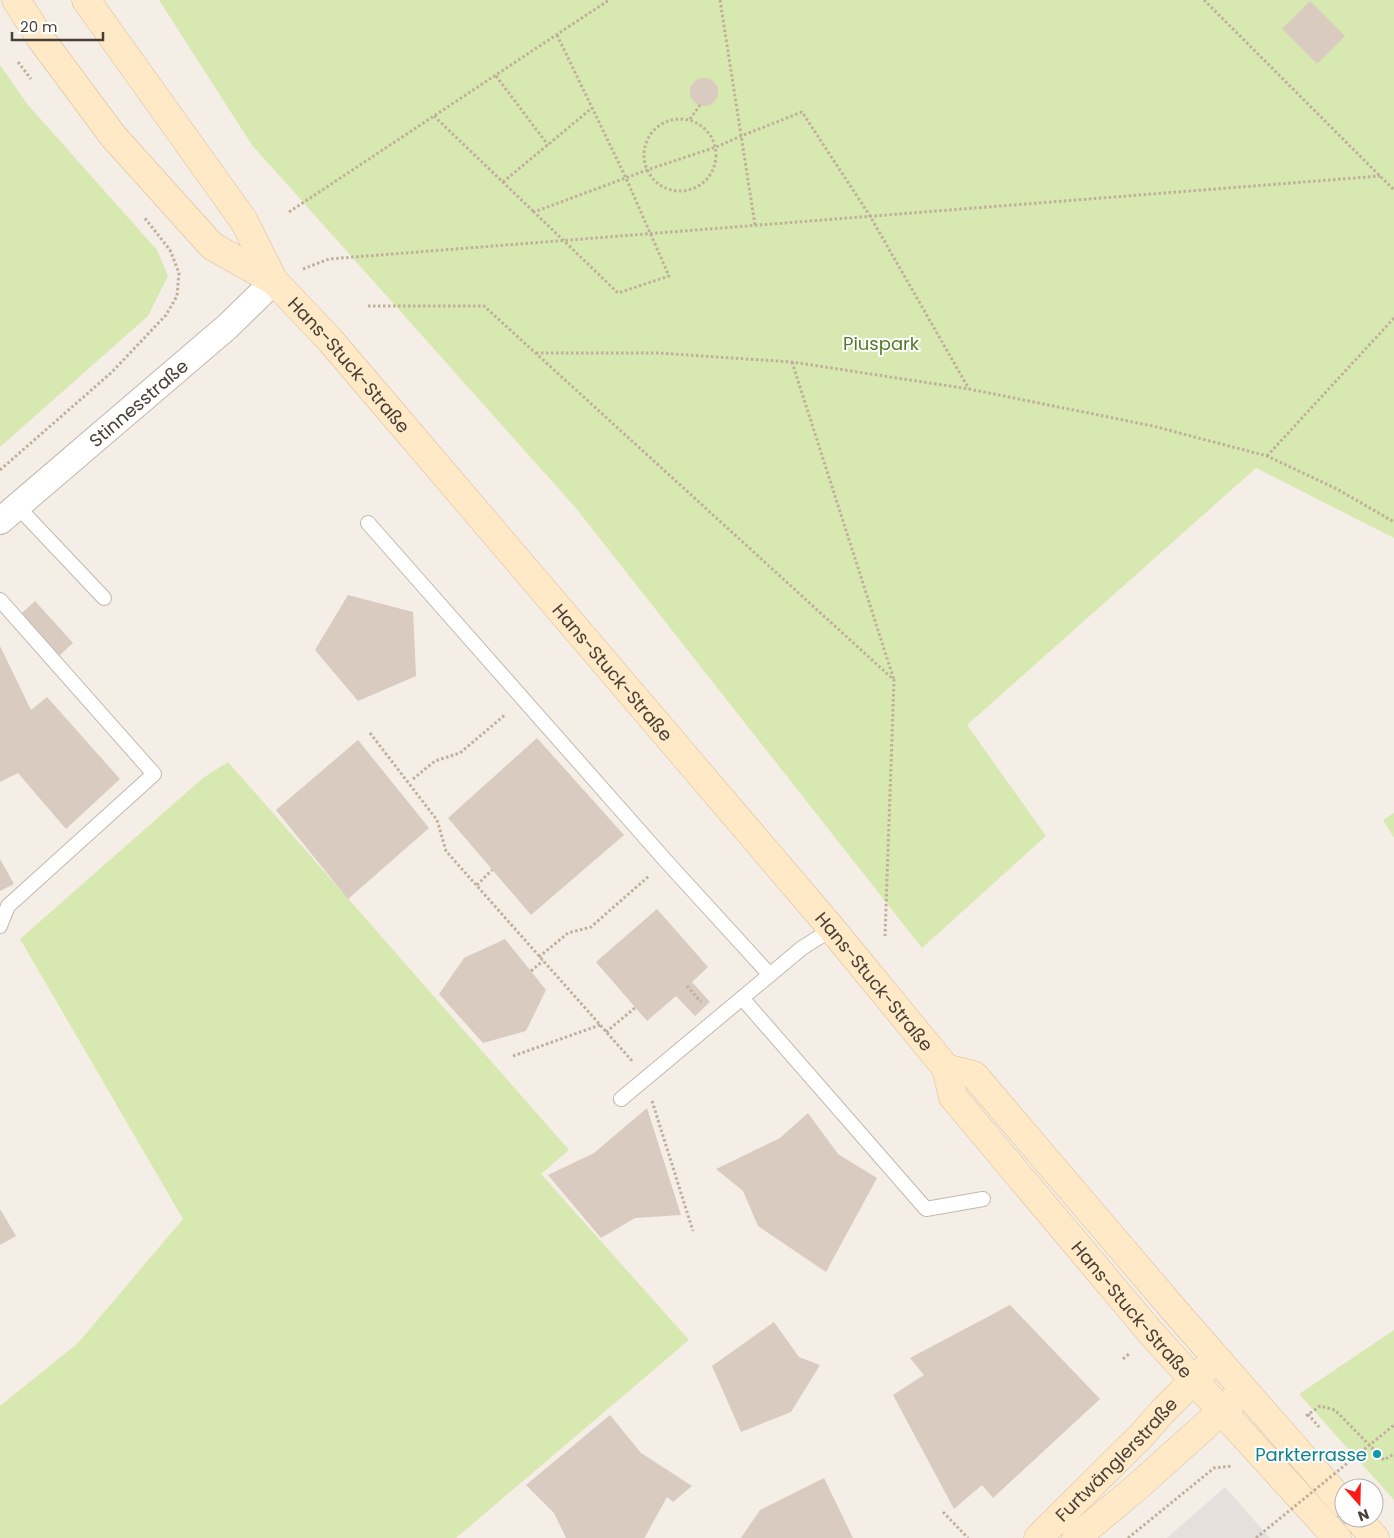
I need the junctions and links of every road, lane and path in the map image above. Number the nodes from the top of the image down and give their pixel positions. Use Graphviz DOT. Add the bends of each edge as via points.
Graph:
graph roads {
  1 [pos="16,0"];
  2 [pos="86,0"];
  3 [pos="609,0"];
  4 [pos="720,0"];
  5 [pos="1204,0"];
  6 [pos="557,35"];
  7 [pos="496,76"];
  8 [pos="700,105"];
  9 [pos="592,108"];
  10 [pos="434,116"];
  11 [pos="690,120"];
  12 [pos="741,136"];
  13 [pos="548,145"];
  14 [pos="716,147"];
  15 [pos="647,170"];
  16 [pos="1380,176"];
  17 [pos="626,178"];
  18 [pos="503,182"];
  19 [pos="1394,190"];
  20 [pos="289,212"];
  21 [pos="534,212"];
  22 [pos="870,216"];
  23 [pos="755,225"];
  24 [pos="650,234"];
  25 [pos="563,241"];
  26 [pos="329,259"];
  27 [pos="179,273"];
  28 [pos="274,281"];
  29 [pos="368,306"];
  30 [pos="1394,318"];
  31 [pos="536,353"];
  32 [pos="792,362"];
  33 [pos="969,389"];
  34 [pos="1267,456"];
  35 [pos="0,470"];
  36 [pos="8,514"];
  37 [pos="1394,522"];
  38 [pos="368,523"];
  39 [pos="104,598"];
  40 [pos="0,600"];
  41 [pos="894,680"];
  42 [pos="524,700"];
  43 [pos="370,733"];
  44 [pos="412,780"];
  45 [pos="666,861"];
  46 [pos="492,870"];
  47 [pos="477,885"];
  48 [pos="0,926"];
  49 [pos="832,929"];
  50 [pos="885,936"];
  51 [pos="539,957"];
  52 [pos="543,961"];
  53 [pos="531,971"];
  54 [pos="770,975"];
  55 [pos="742,998"];
  56 [pos="636,1008"];
  57 [pos="600,1025"];
  58 [pos="606,1032"];
  59 [pos="513,1056"];
  60 [pos="946,1068"];
  61 [pos="646,1078"];
  62 [pos="621,1099"];
  63 [pos="983,1199"];
  64 [pos="693,1231"];
  65 [pos="1216,1358"];
  66 [pos="1194,1380"];
  67 [pos="1244,1391"];
  68 [pos="1222,1411"];
  69 [pos="1308,1414"];
  70 [pos="1394,1425"];
  71 [pos="1394,1454"];
  72 [pos="1238,1469"];
  73 [pos="1334,1493"];
  74 [pos="943,1512"];
  75 [pos="1366,1528"];
  76 [pos="968,1538"];
  77 [pos="1038,1538"];
  78 [pos="1076,1538"];
  79 [pos="1128,1538"];
  80 [pos="1256,1538"];
  81 [pos="1337,1538"];
  82 [pos="1375,1538"];
  1 -- 28 [label="main road, Hans-Stuck-Straße" via="113,136 212,246"];
  2 -- 28 [label="main road, Hans-Stuck-Straße" via="244,222"];
  3 -- 6 [label="path"];
  4 -- 12 [label="path"];
  5 -- 16 [label="path"];
  6 -- 7 [label="path"];
  6 -- 9 [label="path"];
  7 -- 10 [label="path"];
  7 -- 13 [label="path"];
  8 -- 11 [label="path"];
  9 -- 13 [label="path"];
  9 -- 17 [label="path"];
  10 -- 18 [label="path"];
  10 -- 20 [label="path"];
  11 -- 14 [label="path" via="707,130"];
  11 -- 15 [label="path" via="669,120 652,131 644,150"];
  12 -- 14 [label="path"];
  12 -- 22 [label="path" via="802,112"];
  12 -- 23 [label="path"];
  13 -- 18 [label="path"];
  14 -- 15 [label="path"];
  14 -- 15 [label="path" via="717,160 713,171 697,188 674,191 653,180"];
  15 -- 17 [label="path"];
  16 -- 19 [label="path"];
  16 -- 22 [label="path"];
  17 -- 21 [label="path"];
  17 -- 24 [label="path"];
  18 -- 21 [label="path"];
  21 -- 25 [label="path"];
  22 -- 23 [label="path"];
  22 -- 33 [label="path"];
  23 -- 24 [label="path"];
  24 -- 25 [label="path"];
  24 -- 25 [label="path" via="668,276 618,293"];
  25 -- 26 [label="path"];
  27 -- 35 [label="path" via="177,296 166,315 112,372"];
  28 -- 36 [label="street, Stinnesstraße" via="228,326"];
  28 -- 49 [label="main road, Hans-Stuck-Straße" via="330,340"];
  29 -- 31 [label="path" via="484,306"];
  30 -- 34 [label="path"];
  31 -- 32 [label="path" via="658,353"];
  31 -- 41 [label="path"];
  32 -- 33 [label="path"];
  32 -- 41 [label="path"];
  33 -- 34 [label="path" via="1153,426"];
  34 -- 37 [label="path" via="1336,489"];
  36 -- 39 [label="lane"];
  38 -- 42 [label="lane"];
  40 -- 48 [label="lane" via="154,774 8,906"];
  41 -- 50 [label="path"];
  42 -- 44 [label="path" via="460,753 435,761"];
  42 -- 45 [label="lane"];
  43 -- 47 [label="path" via="437,820 446,851"];
  45 -- 51 [label="path" via="591,927 568,933"];
  45 -- 54 [label="lane"];
  46 -- 47 [label="path"];
  47 -- 51 [label="path"];
  49 -- 54 [label="lane" via="802,948"];
  49 -- 60 [label="main road, Hans-Stuck-Straße"];
  51 -- 52 [label="path"];
  52 -- 53 [label="path"];
  52 -- 57 [label="path"];
  54 -- 55 [label="lane"];
  55 -- 61 [label="lane"];
  55 -- 63 [label="lane" via="926,1209"];
  56 -- 58 [label="path"];
  57 -- 58 [label="path"];
  57 -- 59 [label="path"];
  58 -- 61 [label="path"];
  60 -- 65 [label="main road, Hans-Stuck-Straße" via="974,1076"];
  60 -- 66 [label="main road, Hans-Stuck-Straße" via="953,1097"];
  61 -- 62 [label="lane"];
  61 -- 64 [label="path"];
  65 -- 66 [label="main road, Furtwänglerstraße"];
  65 -- 67 [label="main road, Hans-Stuck-Straße"];
  66 -- 68 [label="main road, Hans-Stuck-Straße"];
  66 -- 77 [label="main road, Furtwänglerstraße"];
  67 -- 68 [label="main road, Furtwänglerstraße"];
  67 -- 73 [label="main road, Hans-Stuck-Straße"];
  68 -- 78 [label="main road, Furtwänglerstraße"];
  68 -- 81 [label="main road, Hans-Stuck-Straße"];
  69 -- 71 [label="path" via="1320,1406 1335,1410 1384,1460"];
  70 -- 80 [label="path, bridge"];
  72 -- 79 [label="path" via="1232,1466 1214,1468"];
  74 -- 76 [label="path"];
  75 -- 82 [label="main road"];
}
